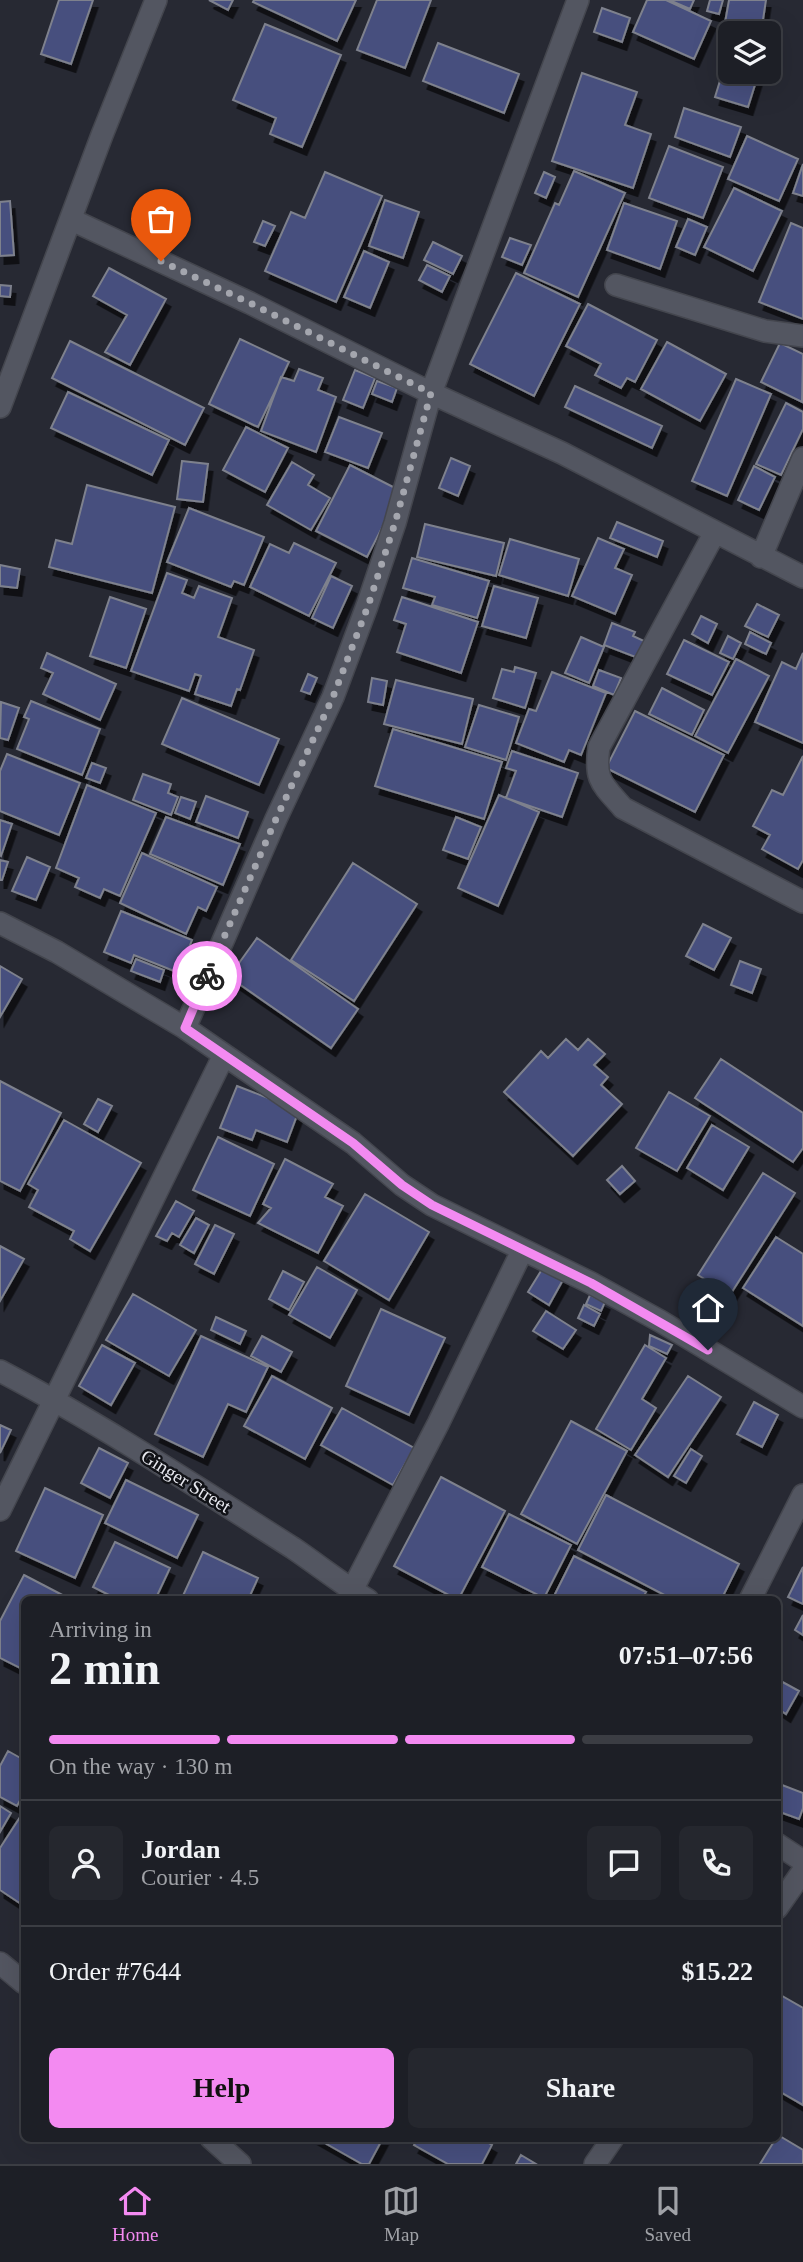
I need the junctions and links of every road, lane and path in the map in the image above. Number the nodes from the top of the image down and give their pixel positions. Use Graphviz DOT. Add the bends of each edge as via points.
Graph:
graph roads {
  1 [pos="156,0"];
  2 [pos="578,0"];
  3 [pos="72,220"];
  4 [pos="616,285"];
  5 [pos="803,336"];
  6 [pos="431,393"];
  7 [pos="0,407"];
  8 [pos="803,458"];
  9 [pos="715,532"];
  10 [pos="761,557"];
  11 [pos="803,577"];
  12 [pos="803,902"];
  13 [pos="0,923"];
  14 [pos="185,1028"];
  15 [pos="224,1055"];
  16 [pos="522,1251"];
  17 [pos="0,1370"];
  18 [pos="55,1400"];
  19 [pos="803,1407"];
  20 [pos="803,1495"];
  21 [pos="0,1510"];
  22 [pos="356,1596"];
  23 [pos="752,1596"];
  24 [pos="781,1847"];
  25 [pos="803,1861"];
  26 [pos="803,1871"];
  27 [pos="781,1902"];
  28 [pos="0,1963"];
  29 [pos="21,1980"];
  30 [pos="215,2142"];
  31 [pos="610,2142"];
  32 [pos="240,2164"];
  33 [pos="595,2164"];
  1 -- 3 [label="street"];
  2 -- 6 [label="street"];
  3 -- 6 [label="street"];
  3 -- 7 [label="street"];
  4 -- 5 [label="street" via="765,331"];
  6 -- 9 [label="street" via="562,453"];
  6 -- 14 [label="street" via="395,523 333,697"];
  8 -- 10 [label="street"];
  9 -- 10 [label="street"];
  9 -- 12 [label="street" via="599,747 596,769 623,808"];
  10 -- 11 [label="street"];
  13 -- 14 [label="street"];
  14 -- 15 [label="street"];
  15 -- 16 [label="street" via="353,1143 432,1205"];
  15 -- 18 [label="street"];
  16 -- 19 [label="street" via="660,1321"];
  16 -- 22 [label="street"];
  17 -- 18 [label="street, Ginger Street"];
  18 -- 21 [label="street"];
  18 -- 22 [label="street, Ginger Street" via="280,1540"];
  20 -- 23 [label="street"];
  24 -- 25 [label="street"];
  26 -- 27 [label="street"];
  28 -- 29 [label="street"];
  30 -- 32 [label="street"];
  31 -- 33 [label="street"];
}
